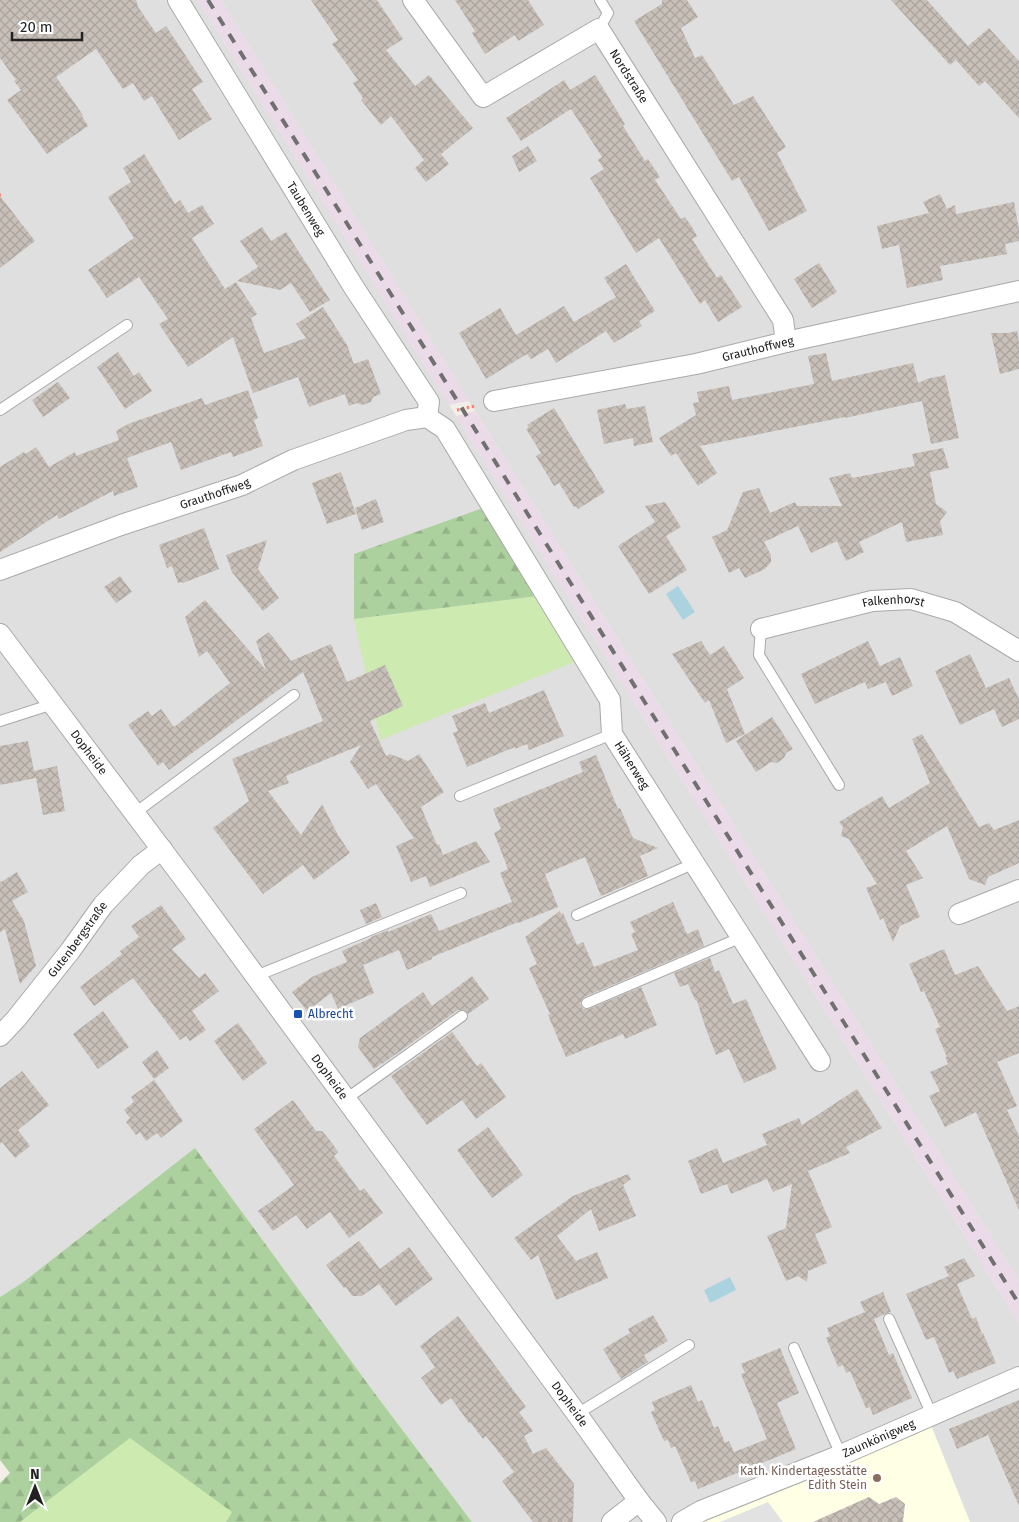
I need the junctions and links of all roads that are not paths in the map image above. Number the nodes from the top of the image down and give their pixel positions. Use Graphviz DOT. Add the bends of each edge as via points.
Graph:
graph roads {
  1 [pos="178,0"];
  2 [pos="413,0"];
  3 [pos="600,0"];
  4 [pos="599,29"];
  5 [pos="1019,291"];
  6 [pos="127,325"];
  7 [pos="786,342"];
  8 [pos="494,401"];
  9 [pos="0,410"];
  10 [pos="427,417"];
  11 [pos="0,570"];
  12 [pos="761,629"];
  13 [pos="0,634"];
  14 [pos="1019,651"];
  15 [pos="294,695"];
  16 [pos="53,704"];
  17 [pos="0,721"];
  18 [pos="612,734"];
  19 [pos="839,785"];
  20 [pos="460,796"];
  21 [pos="135,813"];
  22 [pos="162,849"];
  23 [pos="695,864"];
  24 [pos="1019,890"];
  25 [pos="461,893"];
  26 [pos="959,914"];
  27 [pos="577,915"];
  28 [pos="742,937"];
  29 [pos="256,976"];
  30 [pos="588,1003"];
  31 [pos="462,1016"];
  32 [pos="0,1036"];
  33 [pos="820,1060"];
  34 [pos="346,1099"];
  35 [pos="889,1319"];
  36 [pos="689,1345"];
  37 [pos="794,1348"];
  38 [pos="1019,1377"];
  39 [pos="577,1414"];
  40 [pos="932,1415"];
  41 [pos="841,1455"];
  42 [pos="638,1501"];
  43 [pos="612,1522"];
  44 [pos="656,1522"];
  45 [pos="682,1522"];
  1 -- 10 [label="street, Taubenweg" via="353,286 429,402"];
  2 -- 4 [label="street" via="483,97"];
  3 -- 4 [label="lane" via="608,13"];
  4 -- 7 [label="street, Nordstraße" via="783,320"];
  5 -- 7 [label="street, Grauthoffweg"];
  6 -- 9 [label="lane"];
  7 -- 8 [label="street, Grauthoffweg" via="696,364"];
  10 -- 11 [label="street, Grauthoffweg" via="406,420 293,460 242,485"];
  10 -- 18 [label="street, Häherweg" via="445,430 610,700"];
  12 -- 14 [label="street, Falkenhorst" via="872,601 911,599 955,612"];
  12 -- 19 [label="lane" via="759,656"];
  13 -- 16 [label="street, Dopheide"];
  15 -- 21 [label="lane"];
  16 -- 17 [label="lane"];
  16 -- 21 [label="street, Dopheide"];
  18 -- 20 [label="lane"];
  18 -- 23 [label="street, Häherweg"];
  21 -- 22 [label="street, Dopheide"];
  22 -- 29 [label="street, Dopheide"];
  22 -- 32 [label="street, Gutenbergstraße" via="141,865 104,905 16,1020"];
  23 -- 27 [label="lane"];
  23 -- 28 [label="street, Häherweg"];
  24 -- 26 [label="street"];
  25 -- 29 [label="lane"];
  28 -- 30 [label="lane"];
  28 -- 33 [label="street, Häherweg"];
  29 -- 34 [label="street, Dopheide"];
  31 -- 34 [label="lane"];
  34 -- 39 [label="street, Dopheide"];
  35 -- 40 [label="lane"];
  36 -- 39 [label="lane"];
  37 -- 41 [label="lane"];
  38 -- 40 [label="street, Zaunkönigweg"];
  39 -- 42 [label="street, Dopheide"];
  40 -- 41 [label="street, Zaunkönigweg"];
  41 -- 45 [label="street, Zaunkönigweg" via="701,1510"];
  42 -- 43 [label="street"];
  42 -- 44 [label="street, Dopheide"];
}
